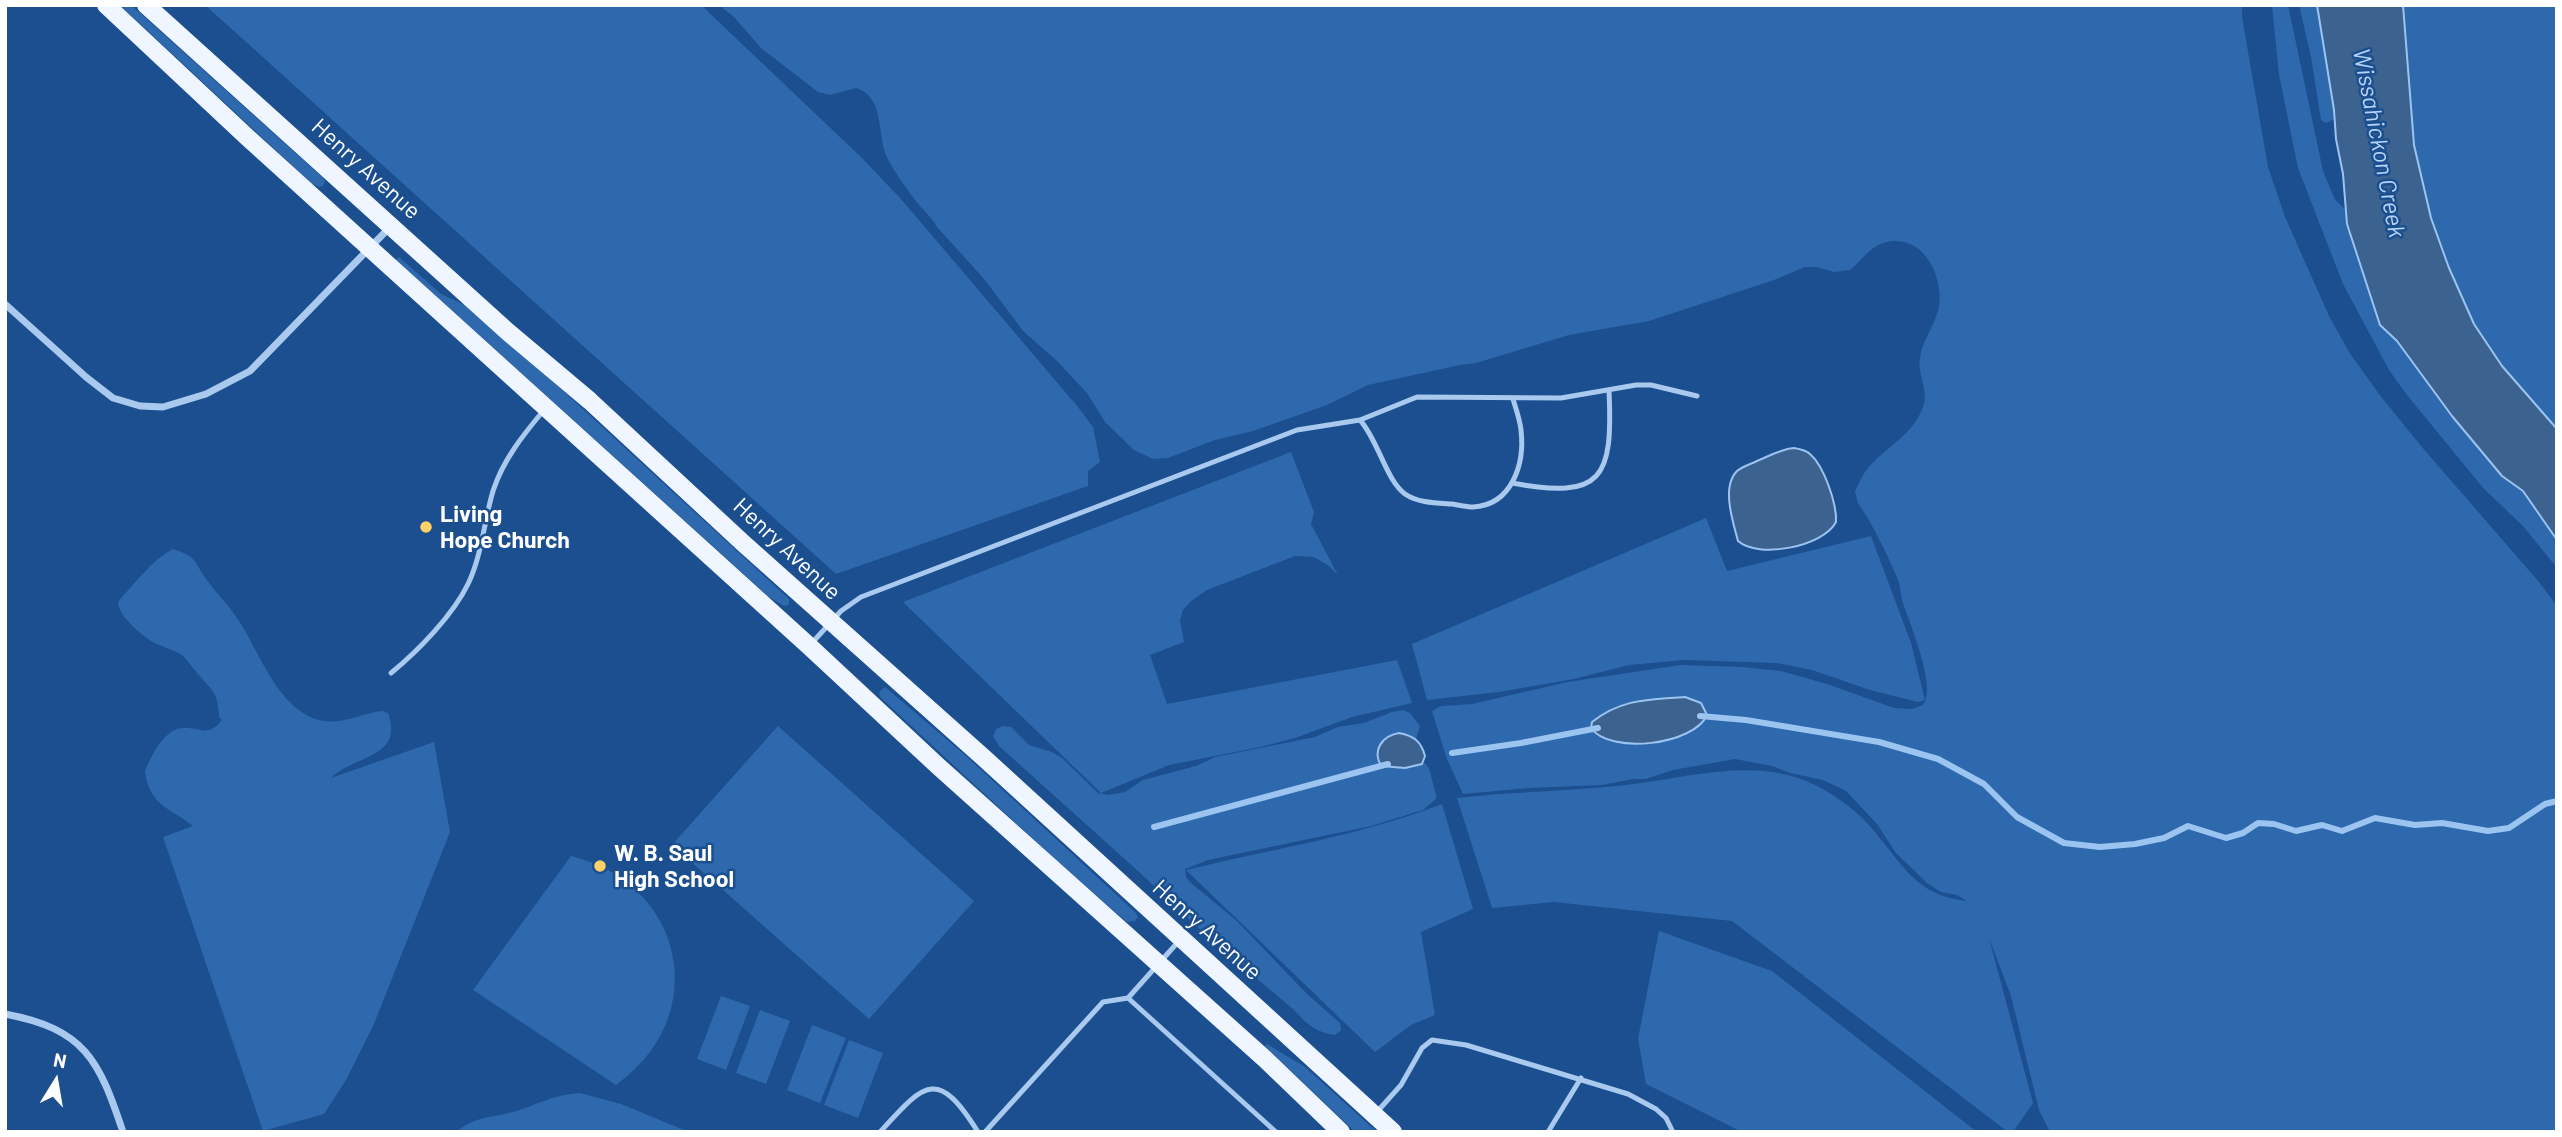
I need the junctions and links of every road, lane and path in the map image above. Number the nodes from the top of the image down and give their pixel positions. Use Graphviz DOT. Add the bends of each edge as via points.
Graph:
graph roads {
  1 [pos="106,5"];
  2 [pos="146,5"];
  3 [pos="392,225"];
  4 [pos="370,249"];
  5 [pos="5,304"];
  6 [pos="1609,391"];
  7 [pos="1697,396"];
  8 [pos="1513,399"];
  9 [pos="546,408"];
  10 [pos="1360,420"];
  11 [pos="1513,483"];
  12 [pos="830,622"];
  13 [pos="809,646"];
  14 [pos="391,673"];
  15 [pos="1180,939"];
  16 [pos="1159,962"];
  17 [pos="1128,998"];
  18 [pos="5,1014"];
  19 [pos="1581,1078"];
  20 [pos="1374,1115"];
  21 [pos="123,1132"];
  22 [pos="880,1132"];
  23 [pos="978,1132"];
  24 [pos="985,1132"];
  25 [pos="1276,1132"];
  26 [pos="1341,1132"];
  27 [pos="1393,1132"];
  28 [pos="1548,1132"];
  29 [pos="1673,1132"];
  1 -- 4 [label="main road"];
  2 -- 3 [label="main road, Henry Avenue"];
  3 -- 4 [label="street"];
  3 -- 12 [label="main road, Henry Avenue"];
  4 -- 5 [label="street" via="250,371 226,386 163,407 113,398"];
  4 -- 9 [label="main road"];
  6 -- 7 [label="lane" via="1651,385"];
  6 -- 8 [label="lane"];
  6 -- 11 [label="lane" via="1608,451 1601,471 1591,481 1575,489 1549,490"];
  8 -- 10 [label="lane" via="1417,397"];
  8 -- 11 [label="lane" via="1522,450"];
  9 -- 13 [label="main road"];
  9 -- 14 [label="lane" via="514,447 502,470 469,583 423,642"];
  10 -- 11 [label="lane" via="1371,432 1395,482 1408,496 1474,507 1492,503"];
  10 -- 12 [label="lane" via="1310,427 1264,441 861,597"];
  12 -- 13 [label="lane"];
  12 -- 15 [label="main road, Henry Avenue"];
  13 -- 16 [label="main road"];
  15 -- 16 [label="lane"];
  15 -- 20 [label="main road, Henry Avenue"];
  16 -- 17 [label="lane"];
  16 -- 26 [label="main road"];
  17 -- 24 [label="lane" via="1103,1002"];
  17 -- 25 [label="lane"];
  18 -- 21 [label="street" via="49,1025 79,1045 100,1071"];
  19 -- 20 [label="lane" via="1466,1045 1432,1040"];
  19 -- 28 [label="lane"];
  19 -- 29 [label="lane" via="1644,1102 1666,1118"];
  20 -- 27 [label="main road, Henry Avenue"];
  22 -- 23 [label="lane" via="910,1099 928,1089 948,1094"];
}
